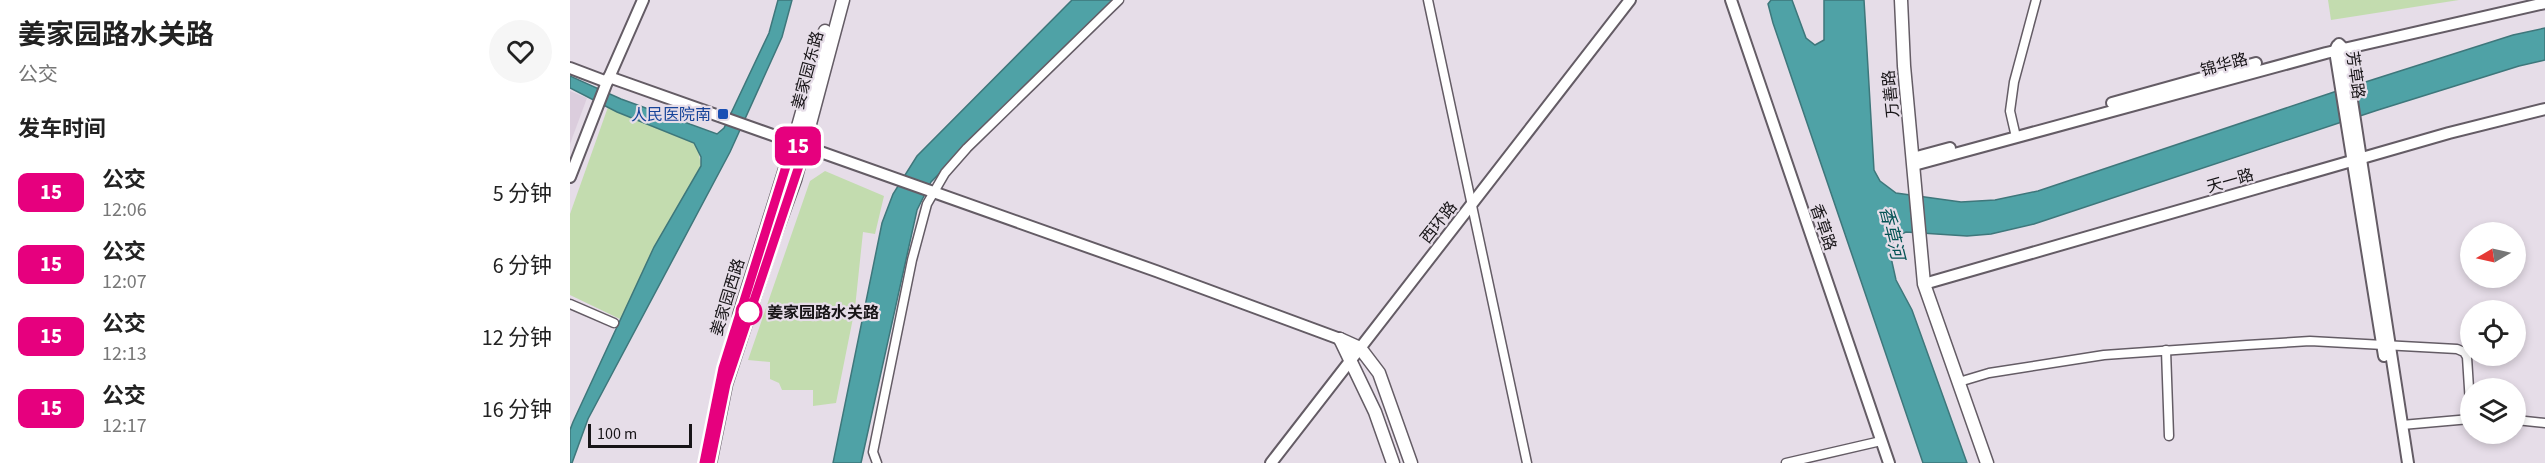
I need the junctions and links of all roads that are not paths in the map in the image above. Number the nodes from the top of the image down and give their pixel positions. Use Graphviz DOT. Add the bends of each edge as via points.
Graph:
graph roads {
  1 [pos="643,0"];
  2 [pos="835,0"];
  3 [pos="843,0"];
  4 [pos="1119,0"];
  5 [pos="1428,0"];
  6 [pos="1630,0"];
  7 [pos="1731,0"];
  8 [pos="1901,0"];
  9 [pos="2036,0"];
  10 [pos="2525,0"];
  11 [pos="2545,3"];
  12 [pos="2339,47"];
  13 [pos="570,68"];
  14 [pos="607,81"];
  15 [pos="2545,109"];
  16 [pos="2015,134"];
  17 [pos="799,146"];
  18 [pos="2357,160"];
  19 [pos="1914,162"];
  20 [pos="570,177"];
  21 [pos="930,192"];
  22 [pos="1473,203"];
  23 [pos="1924,284"];
  24 [pos="570,304"];
  25 [pos="614,323"];
  26 [pos="1340,339"];
  27 [pos="2386,344"];
  28 [pos="1360,348"];
  29 [pos="2166,350"];
  30 [pos="1351,359"];
  31 [pos="2468,378"];
  32 [pos="1959,382"];
  33 [pos="2460,419"];
  34 [pos="2526,421"];
  35 [pos="2545,423"];
  36 [pos="2402,424"];
  37 [pos="2169,436"];
  38 [pos="1881,441"];
  39 [pos="704,463"];
  40 [pos="710,463"];
  41 [pos="877,463"];
  42 [pos="1270,463"];
  43 [pos="1394,463"];
  44 [pos="1411,463"];
  45 [pos="1527,463"];
  46 [pos="1786,463"];
  47 [pos="1889,463"];
  48 [pos="1987,463"];
  49 [pos="2400,463"];
  50 [pos="2408,463"];
  1 -- 14 [label="street"];
  2 -- 17 [label="main road, 姜家园东路"];
  3 -- 17 [label="main road, 姜家园东路"];
  4 -- 21 [label="street" via="967,148"];
  5 -- 22 [label="street"];
  6 -- 22 [label="street, 西环路"];
  7 -- 38 [label="street, 香草路"];
  8 -- 19 [label="main road, 万善路"];
  9 -- 16 [label="street" via="2014,82 2010,111"];
  10 -- 12 [label="street, 锦华路"];
  11 -- 12 [label="street, 锦华路"];
  12 -- 16 [label="street, 锦华路"];
  12 -- 18 [label="street, 芳草路"];
  13 -- 14 [label="street"];
  14 -- 17 [label="street"];
  14 -- 20 [label="street"];
  15 -- 18 [label="street, 天一路"];
  16 -- 19 [label="street, 锦华路"];
  17 -- 21 [label="street"];
  17 -- 39 [label="main road, 姜家园西路" via="723,368"];
  17 -- 40 [label="main road, 姜家园西路" via="726,384"];
  18 -- 23 [label="street, 天一路"];
  18 -- 27 [label="street, 芳草路"];
  19 -- 23 [label="main road, 万善路"];
  21 -- 26 [label="street"];
  21 -- 41 [label="street" via="873,452"];
  22 -- 28 [label="street, 西环路"];
  22 -- 45 [label="street"];
  23 -- 32 [label="main road, 万善路"];
  24 -- 25 [label="street"];
  26 -- 28 [label="main road"];
  26 -- 30 [label="main road"];
  27 -- 29 [label="street" via="2310,341"];
  27 -- 31 [label="street" via="2457,348 2467,357"];
  27 -- 36 [label="street, 芳草路"];
  27 -- 49 [label="street, 芳草路"];
  28 -- 30 [label="street, 西环路"];
  28 -- 44 [label="main road" via="1379,373"];
  29 -- 32 [label="street" via="2104,355"];
  29 -- 37 [label="street"];
  30 -- 42 [label="street, 西环路"];
  30 -- 43 [label="main road"];
  32 -- 48 [label="main road, 万善路"];
  33 -- 36 [label="street"];
  34 -- 35 [label="street"];
  36 -- 50 [label="street, 芳草路"];
  38 -- 46 [label="street"];
  38 -- 47 [label="street, 香草路"];
}
